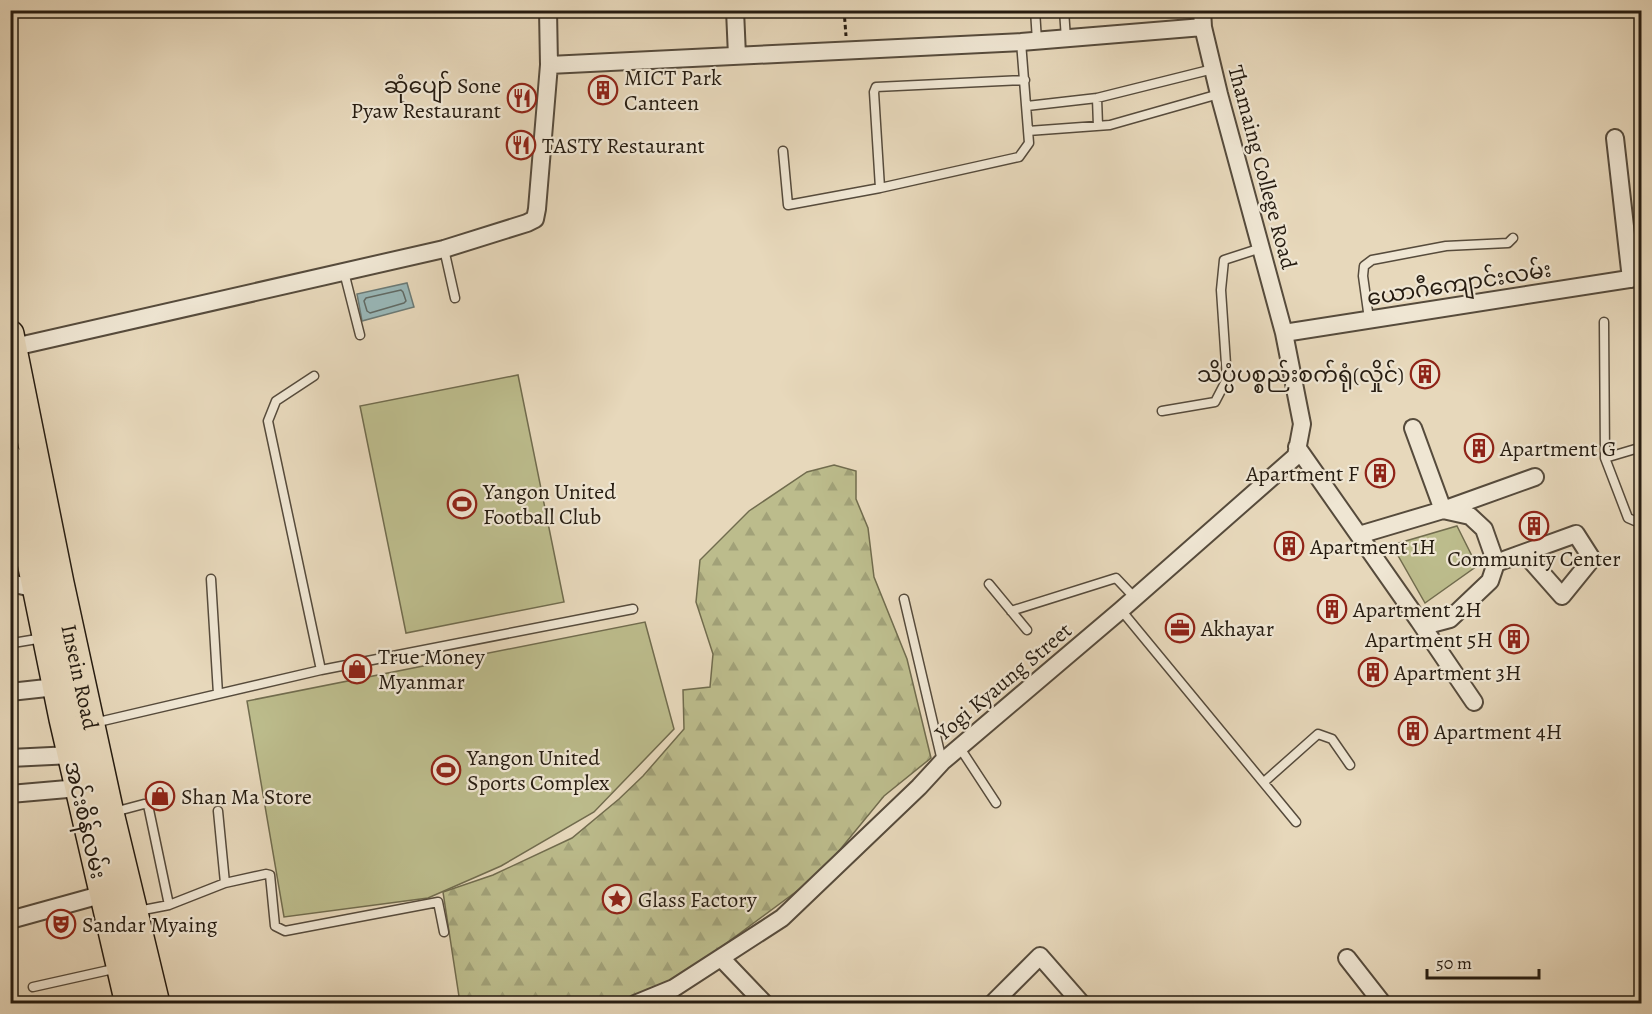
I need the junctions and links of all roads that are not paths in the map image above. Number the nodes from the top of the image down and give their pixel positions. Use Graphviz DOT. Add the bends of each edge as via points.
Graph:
graph roads {
  1 [pos="548,10"];
  2 [pos="735,10"];
  3 [pos="1035,10"];
  4 [pos="1064,10"];
  5 [pos="1203,19"];
  6 [pos="1066,39"];
  7 [pos="1029,41"];
  8 [pos="736,56"];
  9 [pos="549,65"];
  10 [pos="1213,69"];
  11 [pos="1025,80"];
  12 [pos="1219,94"];
  13 [pos="1097,98"];
  14 [pos="1027,106"];
  15 [pos="1098,126"];
  16 [pos="1028,131"];
  17 [pos="1615,138"];
  18 [pos="783,151"];
  19 [pos="880,188"];
  20 [pos="1513,238"];
  21 [pos="444,249"];
  22 [pos="1261,249"];
  23 [pos="344,272"];
  24 [pos="1636,278"];
  25 [pos="455,297"];
  26 [pos="1370,319"];
  27 [pos="1604,322"];
  28 [pos="1284,333"];
  29 [pos="360,334"];
  30 [pos="11,343"];
  31 [pos="314,376"];
  32 [pos="1162,411"];
  33 [pos="1413,428"];
  34 [pos="20,431"];
  35 [pos="1297,447"];
  36 [pos="1641,447"];
  37 [pos="1605,458"];
  38 [pos="10,459"];
  39 [pos="1535,477"];
  40 [pos="1443,510"];
  41 [pos="1641,524"];
  42 [pos="1359,536"];
  43 [pos="1524,553"];
  44 [pos="1496,563"];
  45 [pos="211,579"];
  46 [pos="10,583"];
  47 [pos="988,584"];
  48 [pos="48,586"];
  49 [pos="1135,598"];
  50 [pos="904,599"];
  51 [pos="633,609"];
  52 [pos="1121,610"];
  53 [pos="1011,611"];
  54 [pos="1419,621"];
  55 [pos="1027,630"];
  56 [pos="46,638"];
  57 [pos="12,643"];
  58 [pos="321,670"];
  59 [pos="56,687"];
  60 [pos="10,692"];
  61 [pos="218,694"];
  62 [pos="1474,702"];
  63 [pos="81,718"];
  64 [pos="960,748"];
  65 [pos="10,758"];
  66 [pos="942,762"];
  67 [pos="1350,765"];
  68 [pos="82,774"];
  69 [pos="1264,782"];
  70 [pos="10,794"];
  71 [pos="996,803"];
  72 [pos="218,811"];
  73 [pos="110,813"];
  74 [pos="1296,822"];
  75 [pos="225,883"];
  76 [pos="105,899"];
  77 [pos="133,905"];
  78 [pos="169,905"];
  79 [pos="10,920"];
  80 [pos="444,932"];
  81 [pos="721,958"];
  82 [pos="1347,958"];
  83 [pos="121,967"];
  84 [pos="33,987"];
  85 [pos="129,1004"];
  86 [pos="156,1004"];
  87 [pos="635,1004"];
  88 [pos="765,1004"];
  89 [pos="992,1004"];
  90 [pos="1082,1004"];
  91 [pos="1383,1004"];
  1 -- 9 [label="street"];
  2 -- 8 [label="street"];
  3 -- 7 [label="lane"];
  4 -- 6 [label="lane"];
  5 -- 6 [label="street"];
  5 -- 10 [label="street, Thamaing College Road"];
  6 -- 7 [label="street"];
  7 -- 8 [label="street"];
  7 -- 11 [label="lane"];
  8 -- 9 [label="street"];
  9 -- 21 [label="street" via="535,219"];
  10 -- 12 [label="street, Thamaing College Road"];
  10 -- 13 [label="lane"];
  11 -- 14 [label="lane"];
  11 -- 19 [label="lane" via="876,87"];
  12 -- 15 [label="lane"];
  12 -- 22 [label="street, Thamaing College Road"];
  13 -- 14 [label="lane"];
  13 -- 15 [label="lane"];
  14 -- 16 [label="lane"];
  15 -- 16 [label="lane"];
  16 -- 19 [label="lane" via="1029,143 1019,157"];
  17 -- 24 [label="street"];
  18 -- 19 [label="lane" via="788,205"];
  20 -- 26 [label="lane" via="1508,243 1446,246 1372,260 1364,266 1363,276"];
  21 -- 23 [label="street"];
  21 -- 25 [label="lane"];
  22 -- 28 [label="street, Thamaing College Road"];
  22 -- 32 [label="lane" via="1224,261 1221,290 1227,379 1215,402"];
  23 -- 29 [label="lane"];
  23 -- 30 [label="street"];
  24 -- 26 [label="street, ယောဂီကျောင်းလမ်း"];
  26 -- 28 [label="street, ယောဂီကျောင်းလမ်း"];
  27 -- 37 [label="lane"];
  28 -- 35 [label="street, Yogi Kyaung Street" via="1302,424"];
  30 -- 34 [label="main road, Insein Road"];
  31 -- 58 [label="lane" via="276,401 268,421"];
  33 -- 40 [label="street"];
  34 -- 48 [label="main road, Insein Road"];
  35 -- 42 [label="street"];
  35 -- 49 [label="street, Yogi Kyaung Street" via="1296,456 1280,472"];
  36 -- 37 [label="lane"];
  37 -- 41 [label="lane" via="1628,518"];
  38 -- 48 [label="main road"];
  39 -- 40 [label="street"];
  40 -- 42 [label="street"];
  40 -- 44 [label="street" via="1470,516 1484,530"];
  42 -- 54 [label="street"];
  43 -- 44 [label="street"];
  44 -- 54 [label="street" via="1490,582 1450,619 1435,623"];
  45 -- 61 [label="lane"];
  46 -- 48 [label="street"];
  47 -- 53 [label="lane"];
  48 -- 56 [label="main road"];
  48 -- 63 [label="main road, Insein Road"];
  49 -- 52 [label="street, Yogi Kyaung Street"];
  49 -- 53 [label="lane" via="1116,578"];
  50 -- 66 [label="lane"];
  51 -- 58 [label="lane"];
  52 -- 64 [label="street, Yogi Kyaung Street"];
  52 -- 69 [label="lane"];
  53 -- 55 [label="lane"];
  54 -- 62 [label="street"];
  56 -- 57 [label="lane"];
  56 -- 59 [label="main road"];
  58 -- 61 [label="lane"];
  59 -- 60 [label="street"];
  59 -- 63 [label="main road"];
  61 -- 63 [label="lane"];
  63 -- 68 [label="main road, Insein Road"];
  64 -- 66 [label="street, Yogi Kyaung Street"];
  64 -- 71 [label="lane"];
  65 -- 68 [label="street"];
  66 -- 81 [label="street, Yogi Kyaung Street" via="782,918"];
  67 -- 69 [label="lane" via="1332,739 1318,734"];
  68 -- 70 [label="street"];
  68 -- 73 [label="main road, Insein Road"];
  68 -- 76 [label="main road, အင်းစိန်လမ်း"];
  69 -- 74 [label="lane"];
  72 -- 75 [label="lane"];
  73 -- 77 [label="main road, Insein Road"];
  73 -- 78 [label="lane" via="148,805"];
  75 -- 78 [label="lane"];
  75 -- 80 [label="lane" via="270,875 275,926 280,930 438,902"];
  76 -- 77 [label="main road"];
  76 -- 79 [label="street"];
  76 -- 83 [label="main road, အင်းစိန်လမ်း"];
  77 -- 78 [label="lane"];
  77 -- 86 [label="main road, Insein Road"];
  81 -- 87 [label="street, Yogi Kyaung Street" via="674,988"];
  81 -- 88 [label="street"];
  82 -- 91 [label="street"];
  83 -- 84 [label="lane"];
  83 -- 85 [label="main road, အင်းစိန်လမ်း"];
  89 -- 90 [label="street" via="1040,956"];
}
